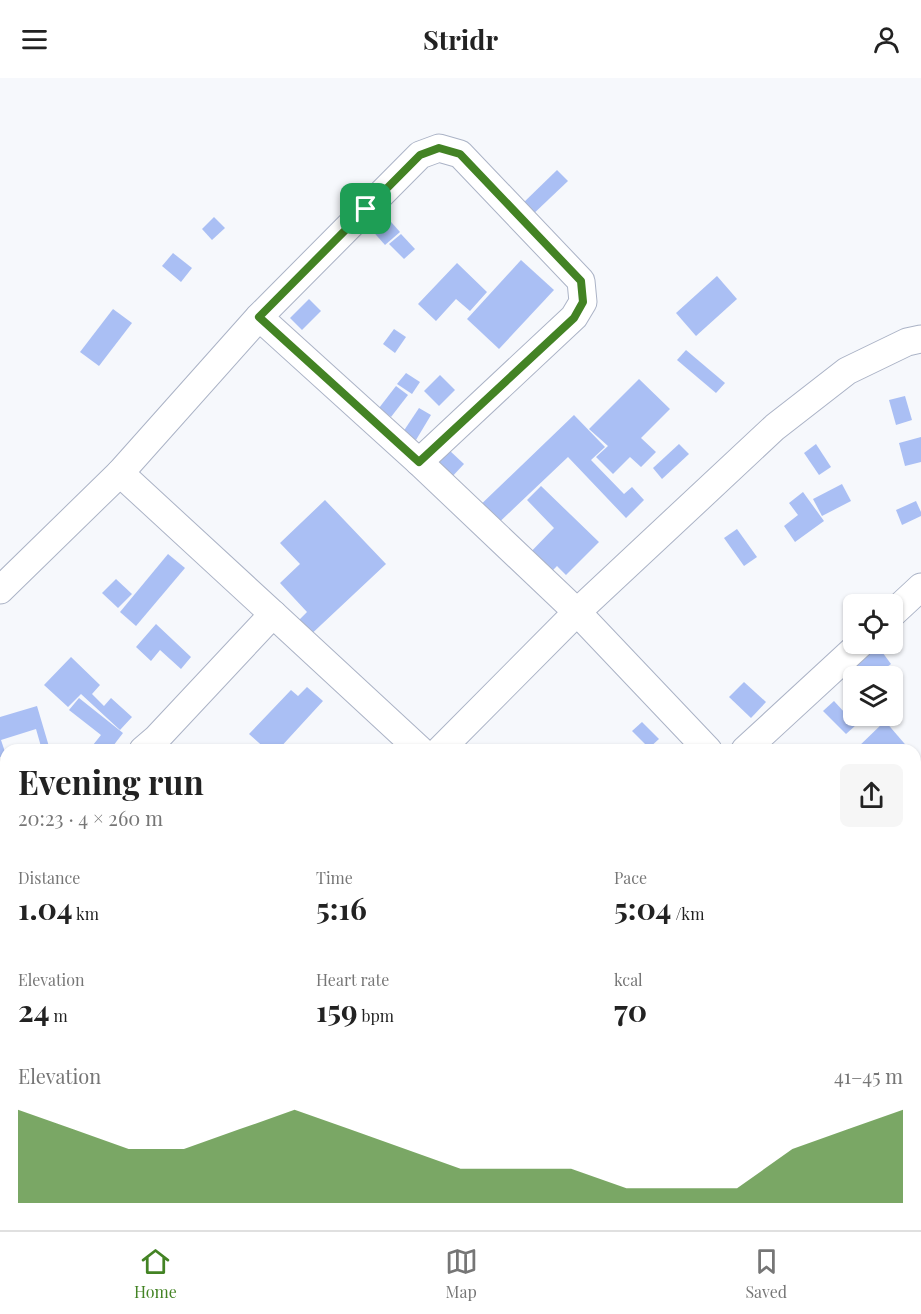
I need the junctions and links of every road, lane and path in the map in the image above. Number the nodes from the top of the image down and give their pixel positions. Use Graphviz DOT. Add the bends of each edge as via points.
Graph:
graph roads {
  1 [pos="259,317"];
  2 [pos="921,339"];
  3 [pos="419,462"];
  4 [pos="120,473"];
  5 [pos="921,588"];
  6 [pos="0,590"];
  7 [pos="903,604"];
  8 [pos="577,612"];
  9 [pos="273,614"];
  10 [pos="849,654"];
  11 [pos="150,744"];
  12 [pos="414,744"];
  13 [pos="446,744"];
  14 [pos="702,744"];
  15 [pos="752,744"];
  1 -- 3 [label="street"];
  1 -- 3 [label="street" via="420,155 439,148 460,154 581,281 583,302 574,318"];
  1 -- 4 [label="street"];
  2 -- 8 [label="street" via="847,371 775,427"];
  3 -- 8 [label="street"];
  4 -- 6 [label="street"];
  4 -- 9 [label="street"];
  5 -- 7 [label="street"];
  8 -- 13 [label="street"];
  8 -- 14 [label="street"];
  9 -- 11 [label="street"];
  9 -- 12 [label="street"];
  10 -- 15 [label="street"];
}
